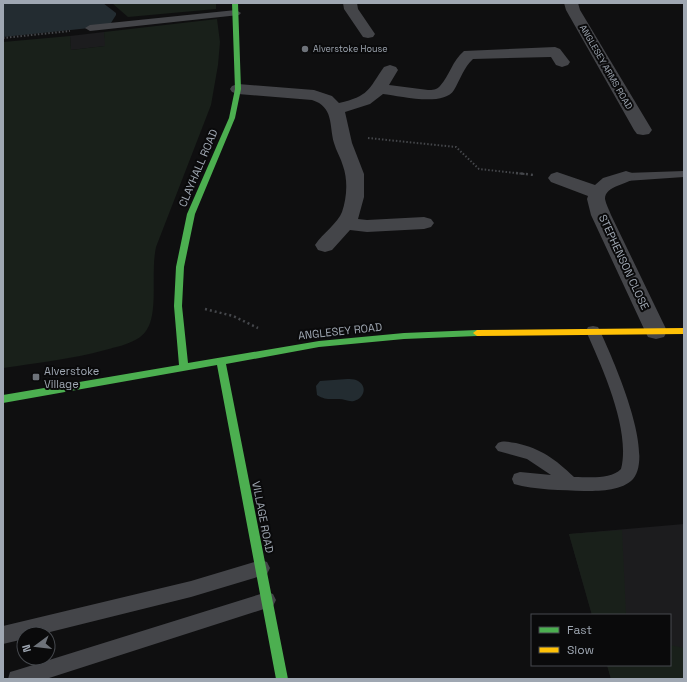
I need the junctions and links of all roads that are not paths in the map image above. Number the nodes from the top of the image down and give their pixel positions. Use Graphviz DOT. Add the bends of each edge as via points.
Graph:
graph roads {
  1 [pos="350,3"];
  2 [pos="571,3"];
  3 [pos="236,8"];
  4 [pos="90,28"];
  5 [pos="368,34"];
  6 [pos="562,62"];
  7 [pos="390,70"];
  8 [pos="379,89"];
  9 [pos="238,90"];
  10 [pos="335,109"];
  11 [pos="643,130"];
  12 [pos="684,174"];
  13 [pos="626,177"];
  14 [pos="557,178"];
  15 [pos="598,193"];
  16 [pos="346,223"];
  17 [pos="424,223"];
  18 [pos="325,245"];
  19 [pos="593,331"];
  20 [pos="656,331"];
  21 [pos="684,331"];
  22 [pos="221,360"];
  23 [pos="184,366"];
  24 [pos="3,399"];
  25 [pos="503,447"];
  26 [pos="520,479"];
  27 [pos="570,483"];
  28 [pos="261,568"];
  29 [pos="267,600"];
  30 [pos="3,635"];
  31 [pos="17,679"];
  32 [pos="282,679"];
  1 -- 5 [label="street" via="351,9"];
  2 -- 11 [label="street, ANGLESEY ARMS ROAD"];
  3 -- 4 [label="lane"];
  3 -- 9 [label="street, CLAYHALL ROAD"];
  6 -- 8 [label="street" via="555,52 474,53 464,58 449,86 442,93 428,95"];
  7 -- 8 [label="street"];
  8 -- 10 [label="street" via="359,103"];
  9 -- 10 [label="street" via="314,95 326,99"];
  9 -- 23 [label="street, CLAYHALL ROAD" via="232,118 191,214 180,267 178,306"];
  10 -- 16 [label="street" via="355,181 353,209"];
  12 -- 13 [label="lane"];
  13 -- 15 [label="street" via="609,182"];
  14 -- 15 [label="street"];
  15 -- 20 [label="street, STEPHENSON CLOSE" via="596,199 601,215"];
  16 -- 17 [label="street" via="367,226"];
  16 -- 18 [label="street"];
  19 -- 20 [label="street, ANGLESEY ROAD"];
  19 -- 22 [label="street, ANGLESEY ROAD" via="404,336 320,344"];
  19 -- 27 [label="lane" via="623,404 629,434 630,467 625,477 614,482 593,485"];
  20 -- 21 [label="street, ANGLESEY ROAD"];
  22 -- 23 [label="street, ANGLESEY ROAD"];
  22 -- 28 [label="street, VILLAGE ROAD"];
  23 -- 24 [label="street, ANGLESEY ROAD"];
  25 -- 27 [label="lane" via="532,453"];
  26 -- 27 [label="lane"];
  28 -- 29 [label="street, VILLAGE ROAD"];
  28 -- 30 [label="lane" via="191,589"];
  29 -- 31 [label="lane"];
  29 -- 32 [label="street, VILLAGE ROAD"];
}
